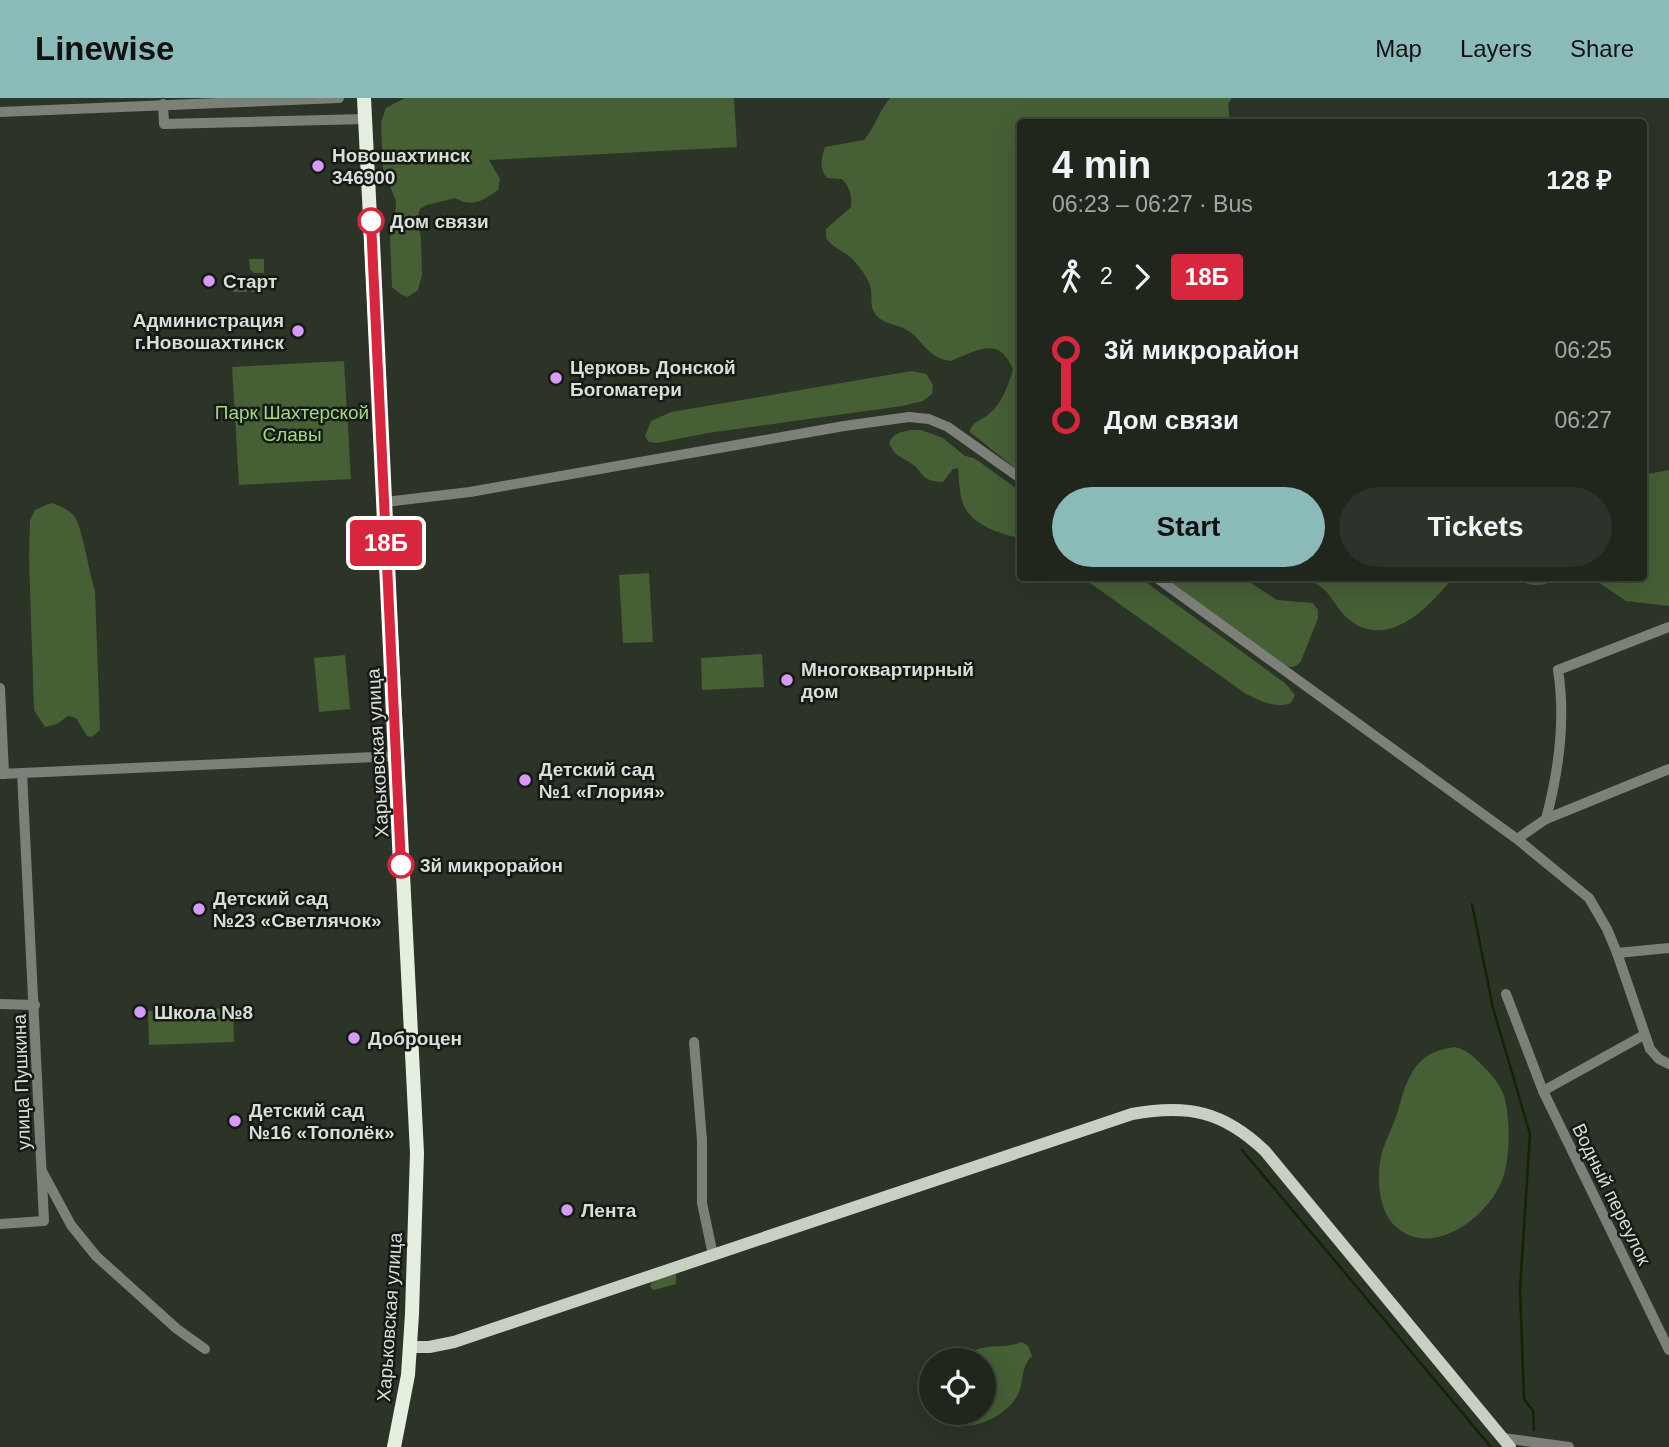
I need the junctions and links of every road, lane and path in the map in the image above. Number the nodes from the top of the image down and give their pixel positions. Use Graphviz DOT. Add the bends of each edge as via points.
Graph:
graph roads {
  1 [pos="339,98"];
  2 [pos="364,98"];
  3 [pos="163,104"];
  4 [pos="0,112"];
  5 [pos="365,119"];
  6 [pos="1017,476"];
  7 [pos="385,502"];
  8 [pos="1161,581"];
  9 [pos="1669,627"];
  10 [pos="0,688"];
  11 [pos="397,757"];
  12 [pos="1669,769"];
  13 [pos="2,774"];
  14 [pos="22,774"];
  15 [pos="1546,819"];
  16 [pos="1517,839"];
  17 [pos="1669,948"];
  18 [pos="1617,953"];
  19 [pos="1506,994"];
  20 [pos="0,1004"];
  21 [pos="35,1005"];
  22 [pos="1644,1035"];
  23 [pos="694,1042"];
  24 [pos="1664,1062"];
  25 [pos="1543,1091"];
  26 [pos="42,1173"];
  27 [pos="0,1224"];
  28 [pos="713,1255"];
  29 [pos="410,1347"];
  30 [pos="205,1349"];
  31 [pos="1669,1350"];
  32 [pos="1507,1443"];
  33 [pos="394,1447"];
  34 [pos="1569,1447"];
  1 -- 3 [label="street"];
  2 -- 5 [label="highway, Харьковская улица"];
  3 -- 4 [label="street"];
  3 -- 5 [label="street" via="164,124"];
  5 -- 7 [label="highway, Харьковская улица"];
  6 -- 7 [label="street" via="948,427 909,417 470,492"];
  7 -- 11 [label="highway, Харьковская улица"];
  8 -- 16 [label="street"];
  9 -- 15 [label="street" via="1558,670 1562,706 1558,767"];
  10 -- 13 [label="street"];
  11 -- 14 [label="street"];
  11 -- 29 [label="highway, Харьковская улица" via="417,1153"];
  12 -- 15 [label="street"];
  13 -- 14 [label="street"];
  14 -- 21 [label="street, улица Пушкина"];
  15 -- 16 [label="street"];
  16 -- 18 [label="street" via="1589,898"];
  17 -- 18 [label="street"];
  18 -- 22 [label="street"];
  19 -- 25 [label="street, Водный переулок"];
  20 -- 21 [label="street"];
  21 -- 26 [label="street, улица Пушкина"];
  22 -- 24 [label="street" via="1650,1049"];
  22 -- 25 [label="street"];
  23 -- 28 [label="street" via="702,1203"];
  25 -- 31 [label="street, Водный переулок"];
  26 -- 27 [label="street, улица Пушкина" via="44,1221"];
  26 -- 30 [label="street" via="71,1225 96,1256"];
  28 -- 29 [label="main road" via="454,1342"];
  28 -- 32 [label="main road" via="1132,1114 1196,1111 1232,1125 1265,1151"];
  29 -- 33 [label="highway, Харьковская улица"];
  32 -- 34 [label="street"];
}
